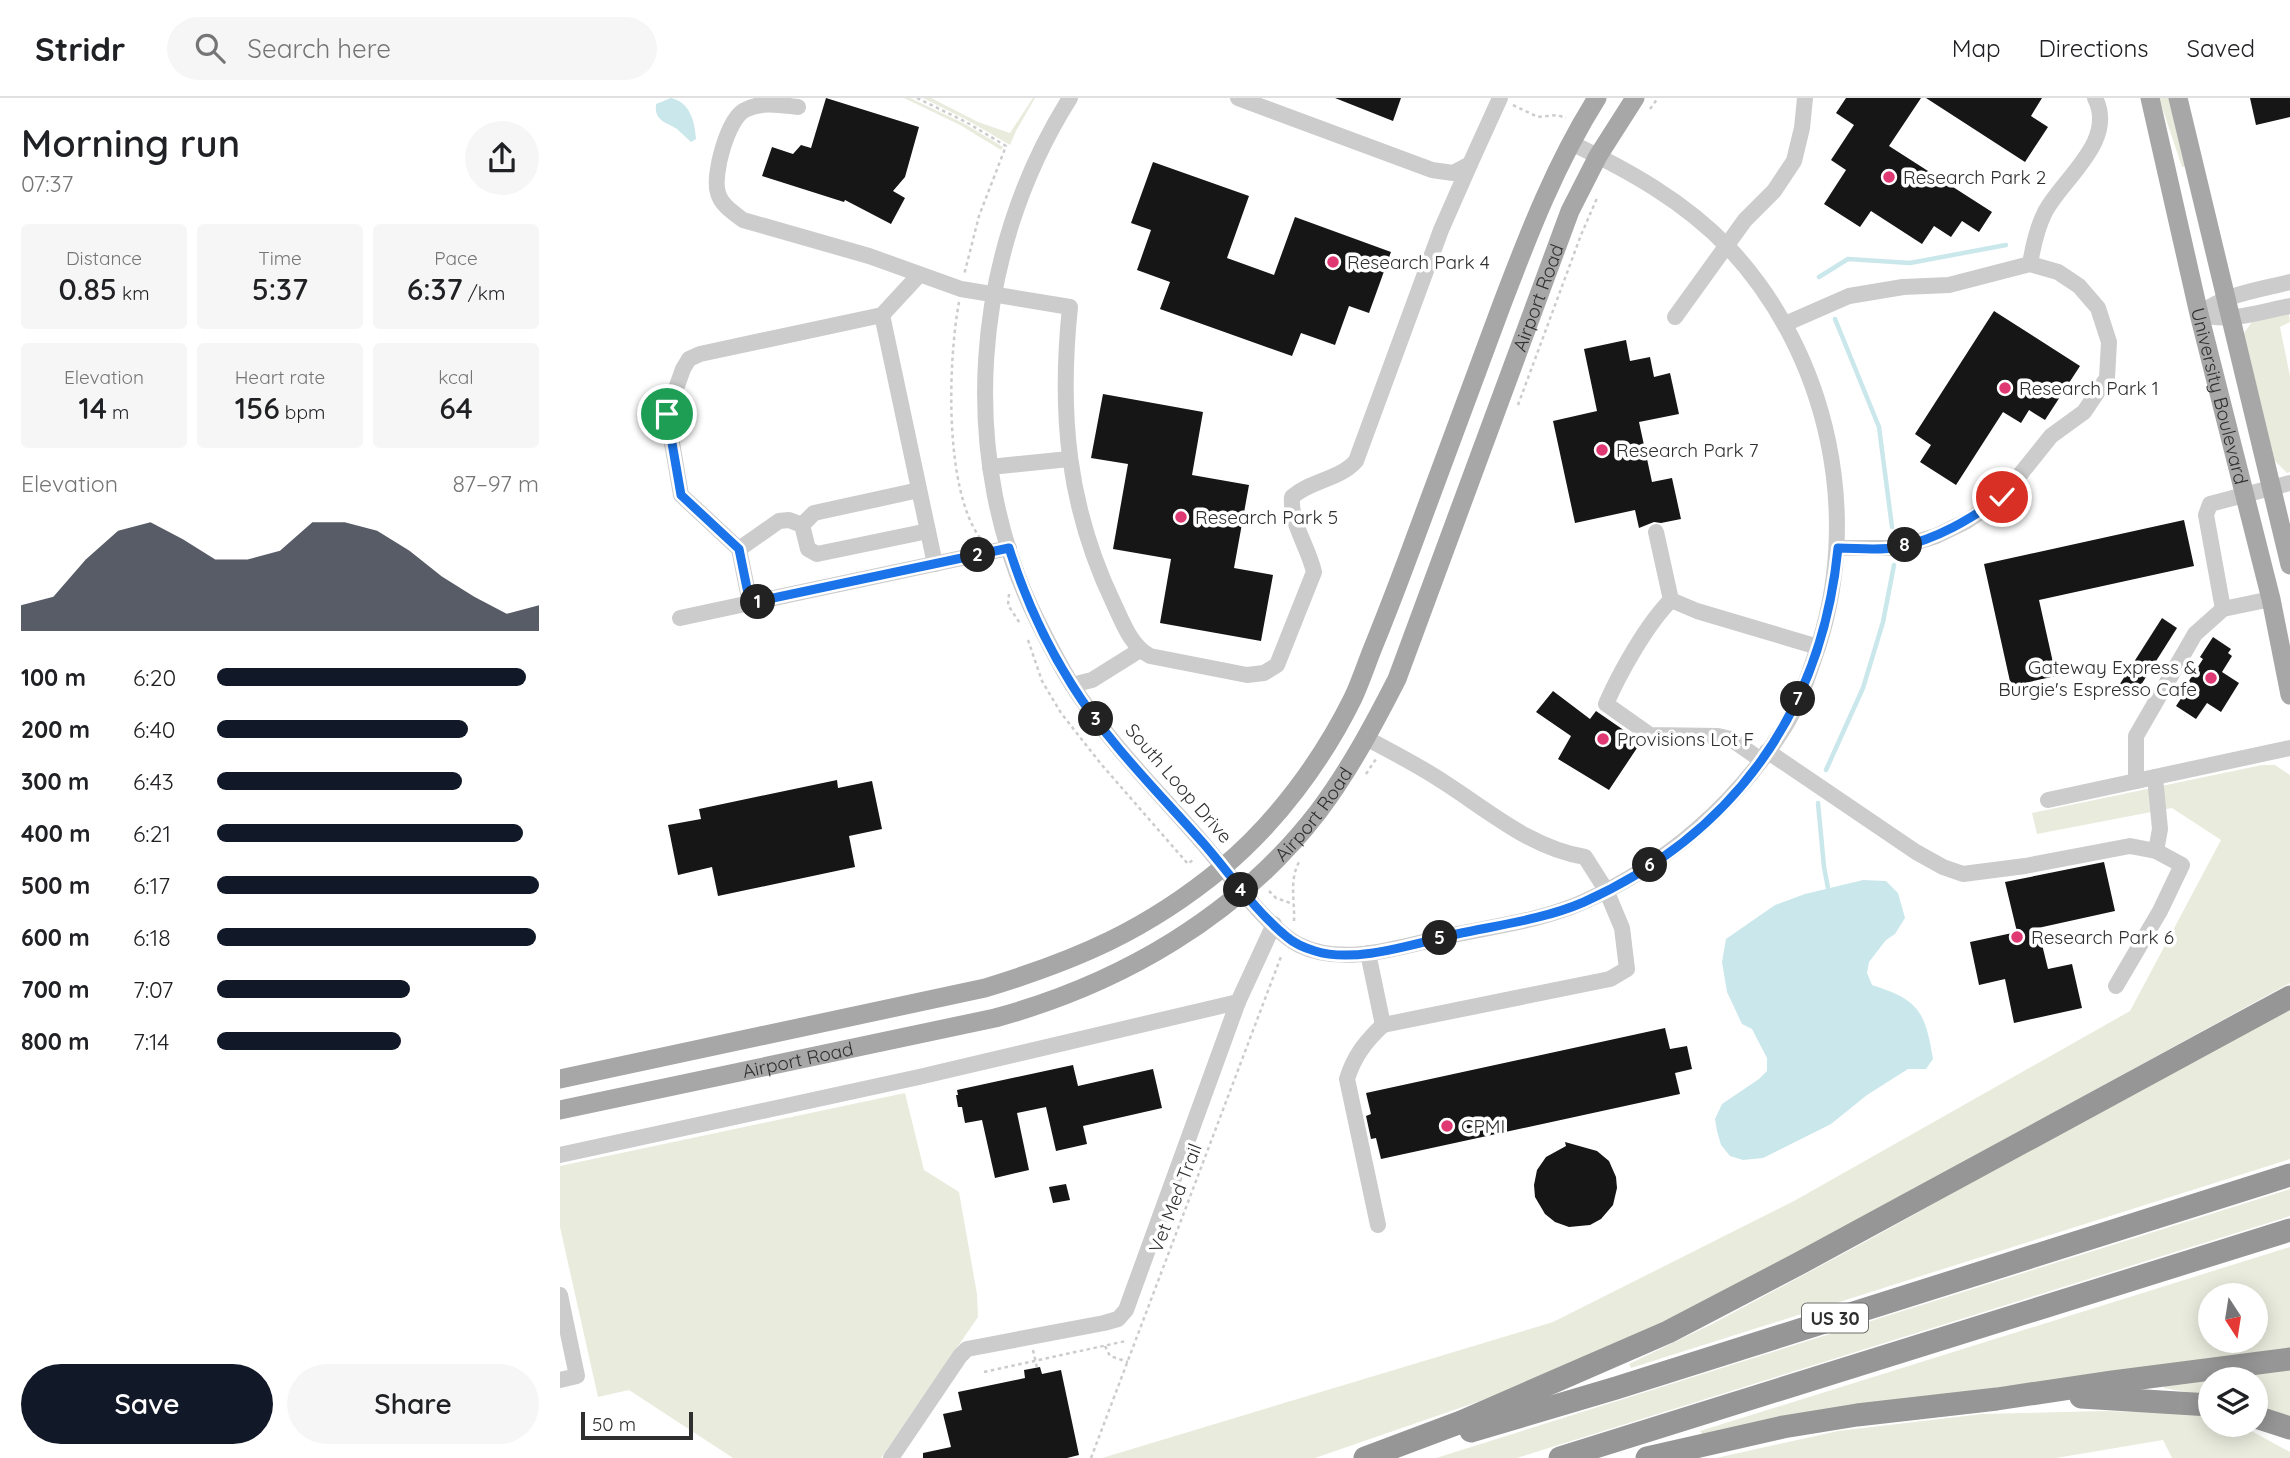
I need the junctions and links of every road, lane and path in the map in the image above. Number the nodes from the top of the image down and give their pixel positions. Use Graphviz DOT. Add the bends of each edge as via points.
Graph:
graph roads {
  1 [pos="917,98"];
  2 [pos="1070,98"];
  3 [pos="1238,98"];
  4 [pos="1500,98"];
  5 [pos="1597,98"];
  6 [pos="1635,98"];
  7 [pos="1805,98"];
  8 [pos="2095,98"];
  9 [pos="2150,98"];
  10 [pos="2178,98"];
  11 [pos="798,107"];
  12 [pos="1572,121"];
  13 [pos="1571,143"];
  14 [pos="1598,156"];
  15 [pos="1470,164"];
  16 [pos="1727,246"];
  17 [pos="2029,264"];
  18 [pos="919,275"];
  19 [pos="963,279"];
  20 [pos="2290,282"];
  21 [pos="994,294"];
  22 [pos="2225,299"];
  23 [pos="2290,306"];
  24 [pos="2199,314"];
  25 [pos="883,315"];
  26 [pos="1675,317"];
  27 [pos="2230,319"];
  28 [pos="1785,324"];
  29 [pos="1069,459"];
  30 [pos="990,467"];
  31 [pos="2281,485"];
  32 [pos="919,491"];
  33 [pos="2245,494"];
  34 [pos="802,525"];
  35 [pos="928,531"];
  36 [pos="1656,532"];
  37 [pos="1009,548"];
  38 [pos="1838,548"];
  39 [pos="739,549"];
  40 [pos="935,564"];
  41 [pos="2290,565"];
  42 [pos="2270,598"];
  43 [pos="1671,600"];
  44 [pos="750,603"];
  45 [pos="2223,609"];
  46 [pos="680,618"];
  47 [pos="1818,647"];
  48 [pos="1140,650"];
  49 [pos="1041,681"];
  50 [pos="1072,685"];
  51 [pos="2290,695"];
  52 [pos="1366,738"];
  53 [pos="2290,748"];
  54 [pos="1379,754"];
  55 [pos="1764,756"];
  56 [pos="2155,777"];
  57 [pos="1362,780"];
  58 [pos="2136,781"];
  59 [pos="2048,800"];
  60 [pos="2156,851"];
  61 [pos="1200,854"];
  62 [pos="1299,862"];
  63 [pos="1223,867"];
  64 [pos="1267,890"];
  65 [pos="1606,890"];
  66 [pos="1241,891"];
  67 [pos="1295,904"];
  68 [pos="1274,924"];
  69 [pos="1293,925"];
  70 [pos="1285,947"];
  71 [pos="1368,953"];
  72 [pos="2116,986"];
  73 [pos="2290,997"];
  74 [pos="1238,1002"];
  75 [pos="1383,1025"];
  76 [pos="560,1079"];
  77 [pos="560,1110"];
  78 [pos="560,1155"];
  79 [pos="2290,1175"];
  80 [pos="1378,1225"];
  81 [pos="2290,1230"];
  82 [pos="560,1295"];
  83 [pos="1126,1341"];
  84 [pos="1105,1346"];
  85 [pos="2290,1359"];
  86 [pos="1128,1362"];
  87 [pos="984,1372"];
  88 [pos="560,1380"];
  89 [pos="1997,1399"];
  90 [pos="2198,1404"];
  91 [pos="2268,1421"];
  92 [pos="2290,1429"];
  93 [pos="891,1458"];
  94 [pos="1091,1458"];
  95 [pos="1365,1458"];
  96 [pos="1380,1458"];
  97 [pos="1560,1458"];
  98 [pos="1647,1458"];
  1 -- 19 [label="path" via="1006,146 979,216"];
  2 -- 21 [label="street, South Loop Drive" via="1019,201"];
  3 -- 15 [label="street" via="1432,170 1453,173"];
  4 -- 12 [label="path" via="1528,114"];
  4 -- 15 [label="street"];
  5 -- 13 [label="main road, Airport Road"];
  6 -- 14 [label="main road, Airport Road"];
  7 -- 16 [label="street" via="1794,161"];
  8 -- 17 [label="street" via="2099,125 2093,146 2046,211"];
  9 -- 24 [label="main road, University Boulevard"];
  10 -- 22 [label="main road, University Boulevard"];
  11 -- 18 [label="street" via="764,103 734,118 717,169 718,194 723,201 743,220"];
  13 -- 14 [label="street, South Loop Drive"];
  13 -- 63 [label="main road, Airport Road" via="1538,209 1354,696 1300,784"];
  14 -- 16 [label="street, South Loop Drive" via="1654,186"];
  14 -- 52 [label="main road, Airport Road" via="1570,211 1397,679"];
  15 -- 48 [label="street" via="1356,461 1292,497 1291,512 1314,572 1277,665 1247,675 1150,656"];
  16 -- 26 [label="street"];
  16 -- 28 [label="street, South Loop Drive"];
  17 -- 28 [label="street" via="1949,285 1849,296"];
  17 -- 38 [label="street" via="2058,272 2079,286 2098,308 2109,342 2107,378 2084,412 2051,436 2002,497 1966,521 1897,548"];
  18 -- 21 [label="street"];
  18 -- 25 [label="street"];
  20 -- 22 [label="street"];
  21 -- 29 [label="street" via="1070,307 1064,402"];
  21 -- 30 [label="street, South Loop Drive" via="985,379"];
  22 -- 24 [label="street"];
  22 -- 27 [label="main road, University Boulevard"];
  23 -- 27 [label="street"];
  24 -- 27 [label="street"];
  24 -- 33 [label="main road, University Boulevard"];
  25 -- 32 [label="street"];
  25 -- 39 [label="street" via="689,359 667,414 681,495"];
  27 -- 31 [label="main road, University Boulevard"];
  28 -- 38 [label="street, South Loop Drive" via="1802,358 1827,435"];
  29 -- 30 [label="street"];
  29 -- 48 [label="street" via="1082,518 1104,583"];
  30 -- 37 [label="street, South Loop Drive"];
  31 -- 33 [label="street"];
  31 -- 41 [label="main road, University Boulevard"];
  32 -- 34 [label="street" via="814,513"];
  32 -- 35 [label="street"];
  33 -- 42 [label="main road, University Boulevard"];
  33 -- 45 [label="street" via="2210,504 2206,515"];
  34 -- 35 [label="street" via="808,549 817,554"];
  34 -- 39 [label="street" via="779,521"];
  35 -- 40 [label="street"];
  36 -- 43 [label="street"];
  37 -- 40 [label="street"];
  37 -- 50 [label="street, South Loop Drive" via="1022,590"];
  38 -- 47 [label="street, South Loop Drive" via="1835,584"];
  39 -- 44 [label="street"];
  40 -- 44 [label="street"];
  42 -- 45 [label="street"];
  42 -- 51 [label="main road, University Boulevard"];
  43 -- 47 [label="street"];
  43 -- 55 [label="street" via="1659,612 1606,704 1650,735 1718,736"];
  44 -- 46 [label="street"];
  45 -- 58 [label="street" via="2195,634 2138,732"];
  47 -- 55 [label="street, South Loop Drive" via="1794,708"];
  48 -- 50 [label="street" via="1092,680"];
  49 -- 61 [label="path" via="1080,738 1188,864"];
  50 -- 63 [label="street, South Loop Drive"];
  52 -- 65 [label="street" via="1441,780 1531,840 1585,857"];
  52 -- 66 [label="main road, Airport Road" via="1319,811"];
  53 -- 56 [label="street"];
  54 -- 57 [label="path"];
  55 -- 60 [label="street" via="1916,852 1963,874 2130,846"];
  55 -- 65 [label="street, South Loop Drive" via="1726,804 1696,832"];
  56 -- 58 [label="street"];
  56 -- 60 [label="street" via="2160,829"];
  58 -- 59 [label="street"];
  60 -- 72 [label="street" via="2182,864"];
  62 -- 67 [label="path" via="1293,883"];
  63 -- 66 [label="street, South Loop Drive"];
  63 -- 76 [label="main road, Airport Road" via="1130,931 1094,950 1023,976"];
  64 -- 67 [label="path"];
  65 -- 71 [label="street, South Loop Drive" via="1563,910"];
  65 -- 75 [label="street" via="1622,928 1627,969 1610,979"];
  66 -- 68 [label="street, South Loop Drive"];
  66 -- 77 [label="main road, Airport Road" via="1144,960 1031,1008"];
  67 -- 69 [label="path"];
  68 -- 71 [label="street, South Loop Drive" via="1288,938 1316,952"];
  68 -- 74 [label="street"];
  70 -- 86 [label="path, Vet Med Trail"];
  71 -- 75 [label="street"];
  73 -- 95 [label="highway" via="1668,1332 1461,1422"];
  74 -- 78 [label="street"];
  74 -- 93 [label="street" via="1126,1310 1118,1319 1104,1323 967,1349"];
  75 -- 80 [label="street" via="1363,1044 1347,1079"];
  79 -- 96 [label="highway, US 30"];
  81 -- 97 [label="highway, US 30"];
  82 -- 88 [label="street" via="577,1376"];
  83 -- 84 [label="path"];
  84 -- 86 [label="path" via="1110,1356"];
  84 -- 87 [label="path"];
  85 -- 89 [label="highway"];
  86 -- 94 [label="path, Vet Med Trail"];
  89 -- 90 [label="highway" via="2122,1398"];
  89 -- 98 [label="highway" via="1783,1427"];
  91 -- 92 [label="highway"];
}
